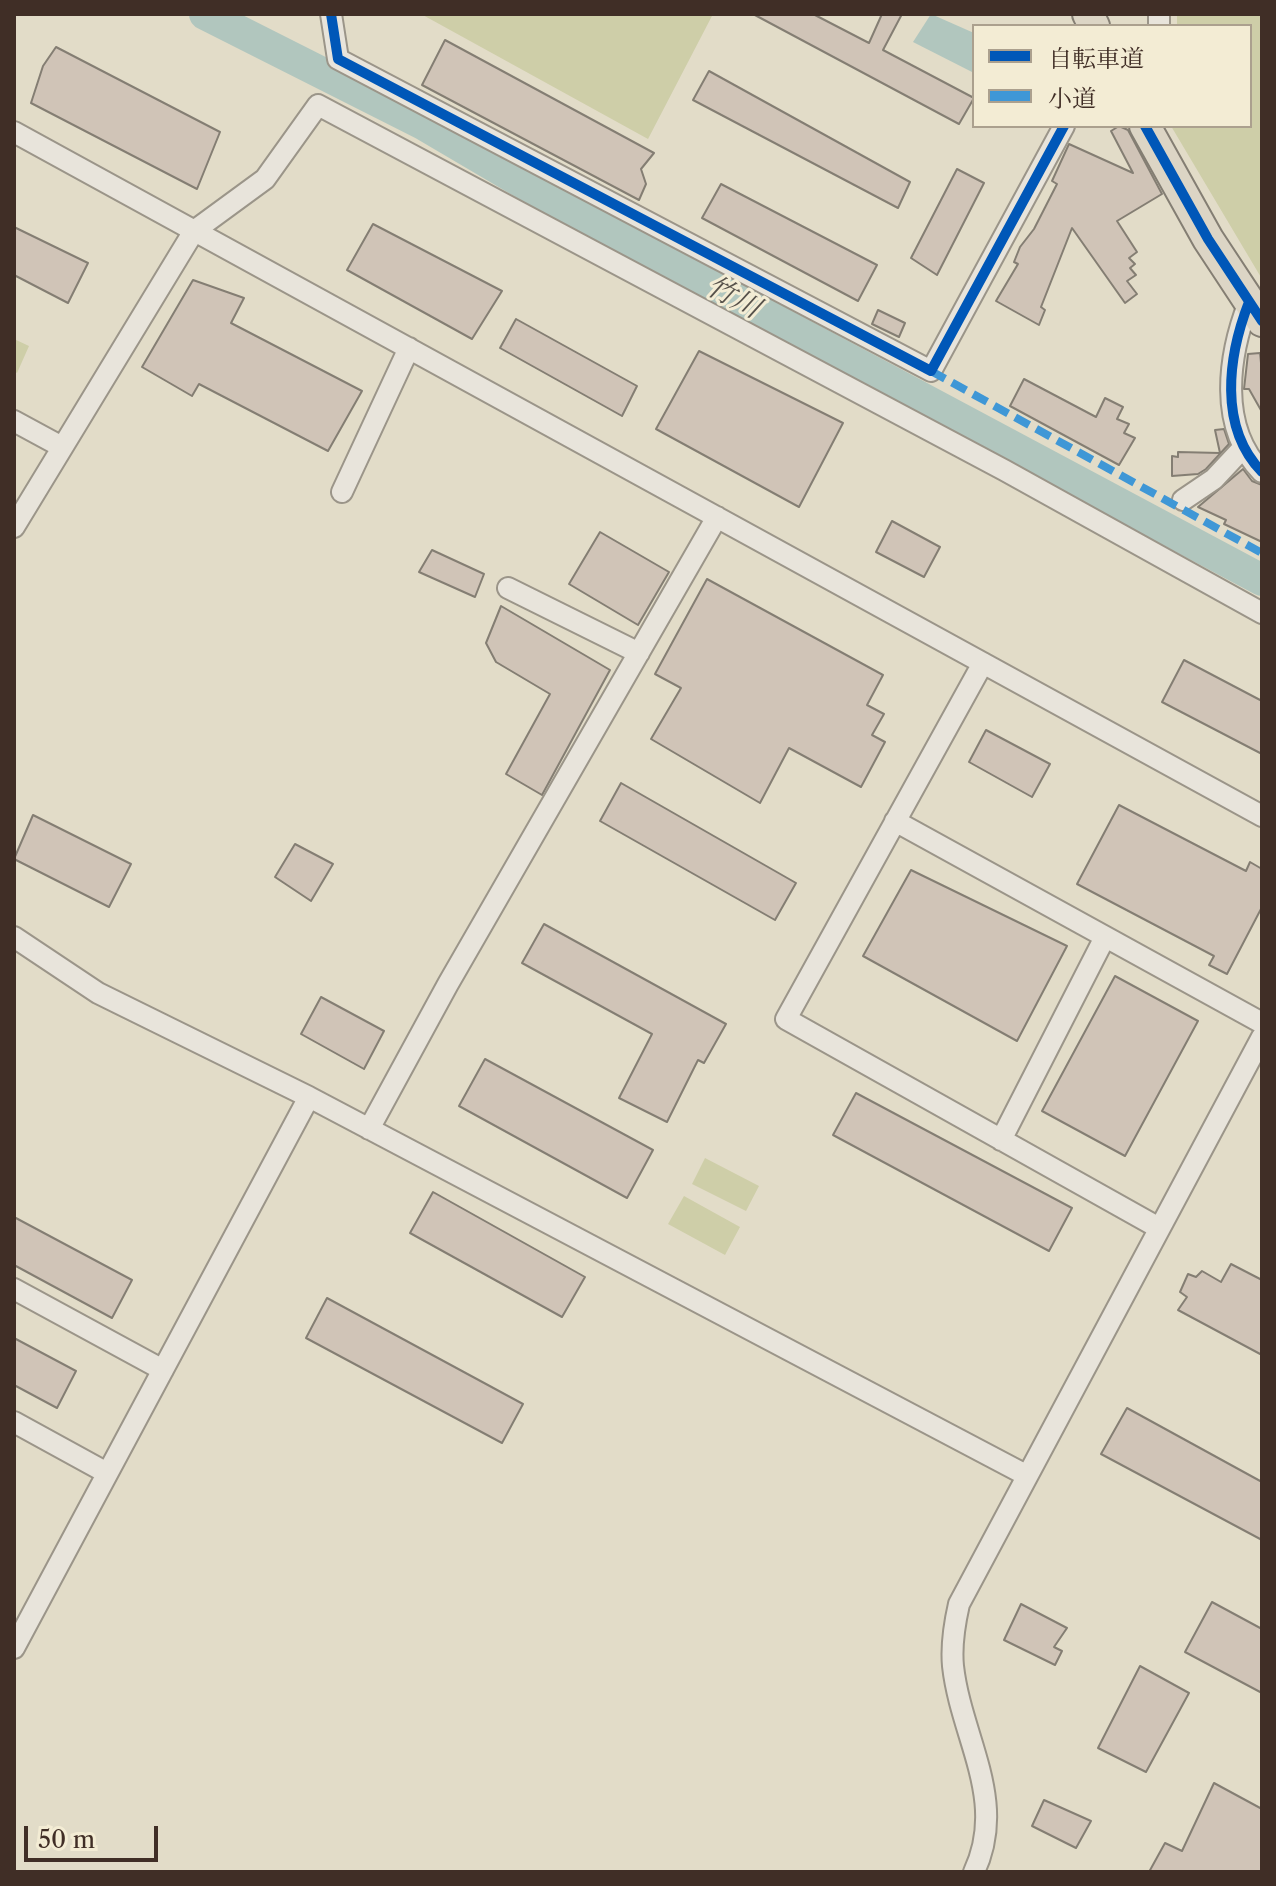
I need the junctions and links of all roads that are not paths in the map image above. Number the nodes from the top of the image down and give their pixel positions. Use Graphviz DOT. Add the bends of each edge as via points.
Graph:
graph roads {
  1 [pos="331,14"];
  2 [pos="1063,128"];
  3 [pos="1146,128"];
  4 [pos="14,132"];
  5 [pos="194,231"];
  6 [pos="1256,312"];
  7 [pos="409,348"];
  8 [pos="14,421"];
  9 [pos="62,447"];
  10 [pos="1242,449"];
  11 [pos="1262,472"];
  12 [pos="342,492"];
  13 [pos="1183,500"];
  14 [pos="717,517"];
  15 [pos="14,527"];
  16 [pos="508,588"];
  17 [pos="1262,613"];
  18 [pos="639,653"];
  19 [pos="983,663"];
  20 [pos="1262,816"];
  21 [pos="895,821"];
  22 [pos="14,937"];
  23 [pos="1105,937"];
  24 [pos="1262,1023"];
  25 [pos="1262,1037"];
  26 [pos="309,1097"];
  27 [pos="369,1129"];
  28 [pos="1001,1140"];
  29 [pos="1159,1228"];
  30 [pos="14,1289"];
  31 [pos="163,1370"];
  32 [pos="14,1422"];
  33 [pos="107,1473"];
  34 [pos="1026,1475"];
  35 [pos="14,1648"];
  36 [pos="974,1872"];
  1 -- 2 [label="street" via="338,59 931,371"];
  3 -- 6 [label="highway"];
  4 -- 5 [label="street"];
  5 -- 7 [label="street"];
  5 -- 9 [label="street"];
  5 -- 17 [label="street" via="265,179 318,105"];
  6 -- 10 [label="street" via="1237,334 1232,372 1232,408"];
  7 -- 12 [label="street"];
  7 -- 14 [label="street"];
  8 -- 9 [label="street"];
  9 -- 15 [label="street"];
  10 -- 11 [label="street"];
  10 -- 13 [label="street" via="1214,479"];
  14 -- 18 [label="street"];
  14 -- 19 [label="street"];
  16 -- 18 [label="street"];
  18 -- 27 [label="street"];
  19 -- 20 [label="street"];
  19 -- 21 [label="street"];
  21 -- 23 [label="street"];
  21 -- 28 [label="street" via="786,1019"];
  22 -- 26 [label="street" via="98,993"];
  23 -- 24 [label="street"];
  23 -- 28 [label="street"];
  25 -- 29 [label="street"];
  26 -- 27 [label="street"];
  26 -- 31 [label="street"];
  27 -- 34 [label="street"];
  28 -- 29 [label="street"];
  29 -- 34 [label="street"];
  30 -- 31 [label="street"];
  31 -- 33 [label="street"];
  32 -- 33 [label="street"];
  33 -- 35 [label="street"];
  34 -- 36 [label="street" via="959,1604 952,1637 954,1669 986,1797 983,1854"];
}
